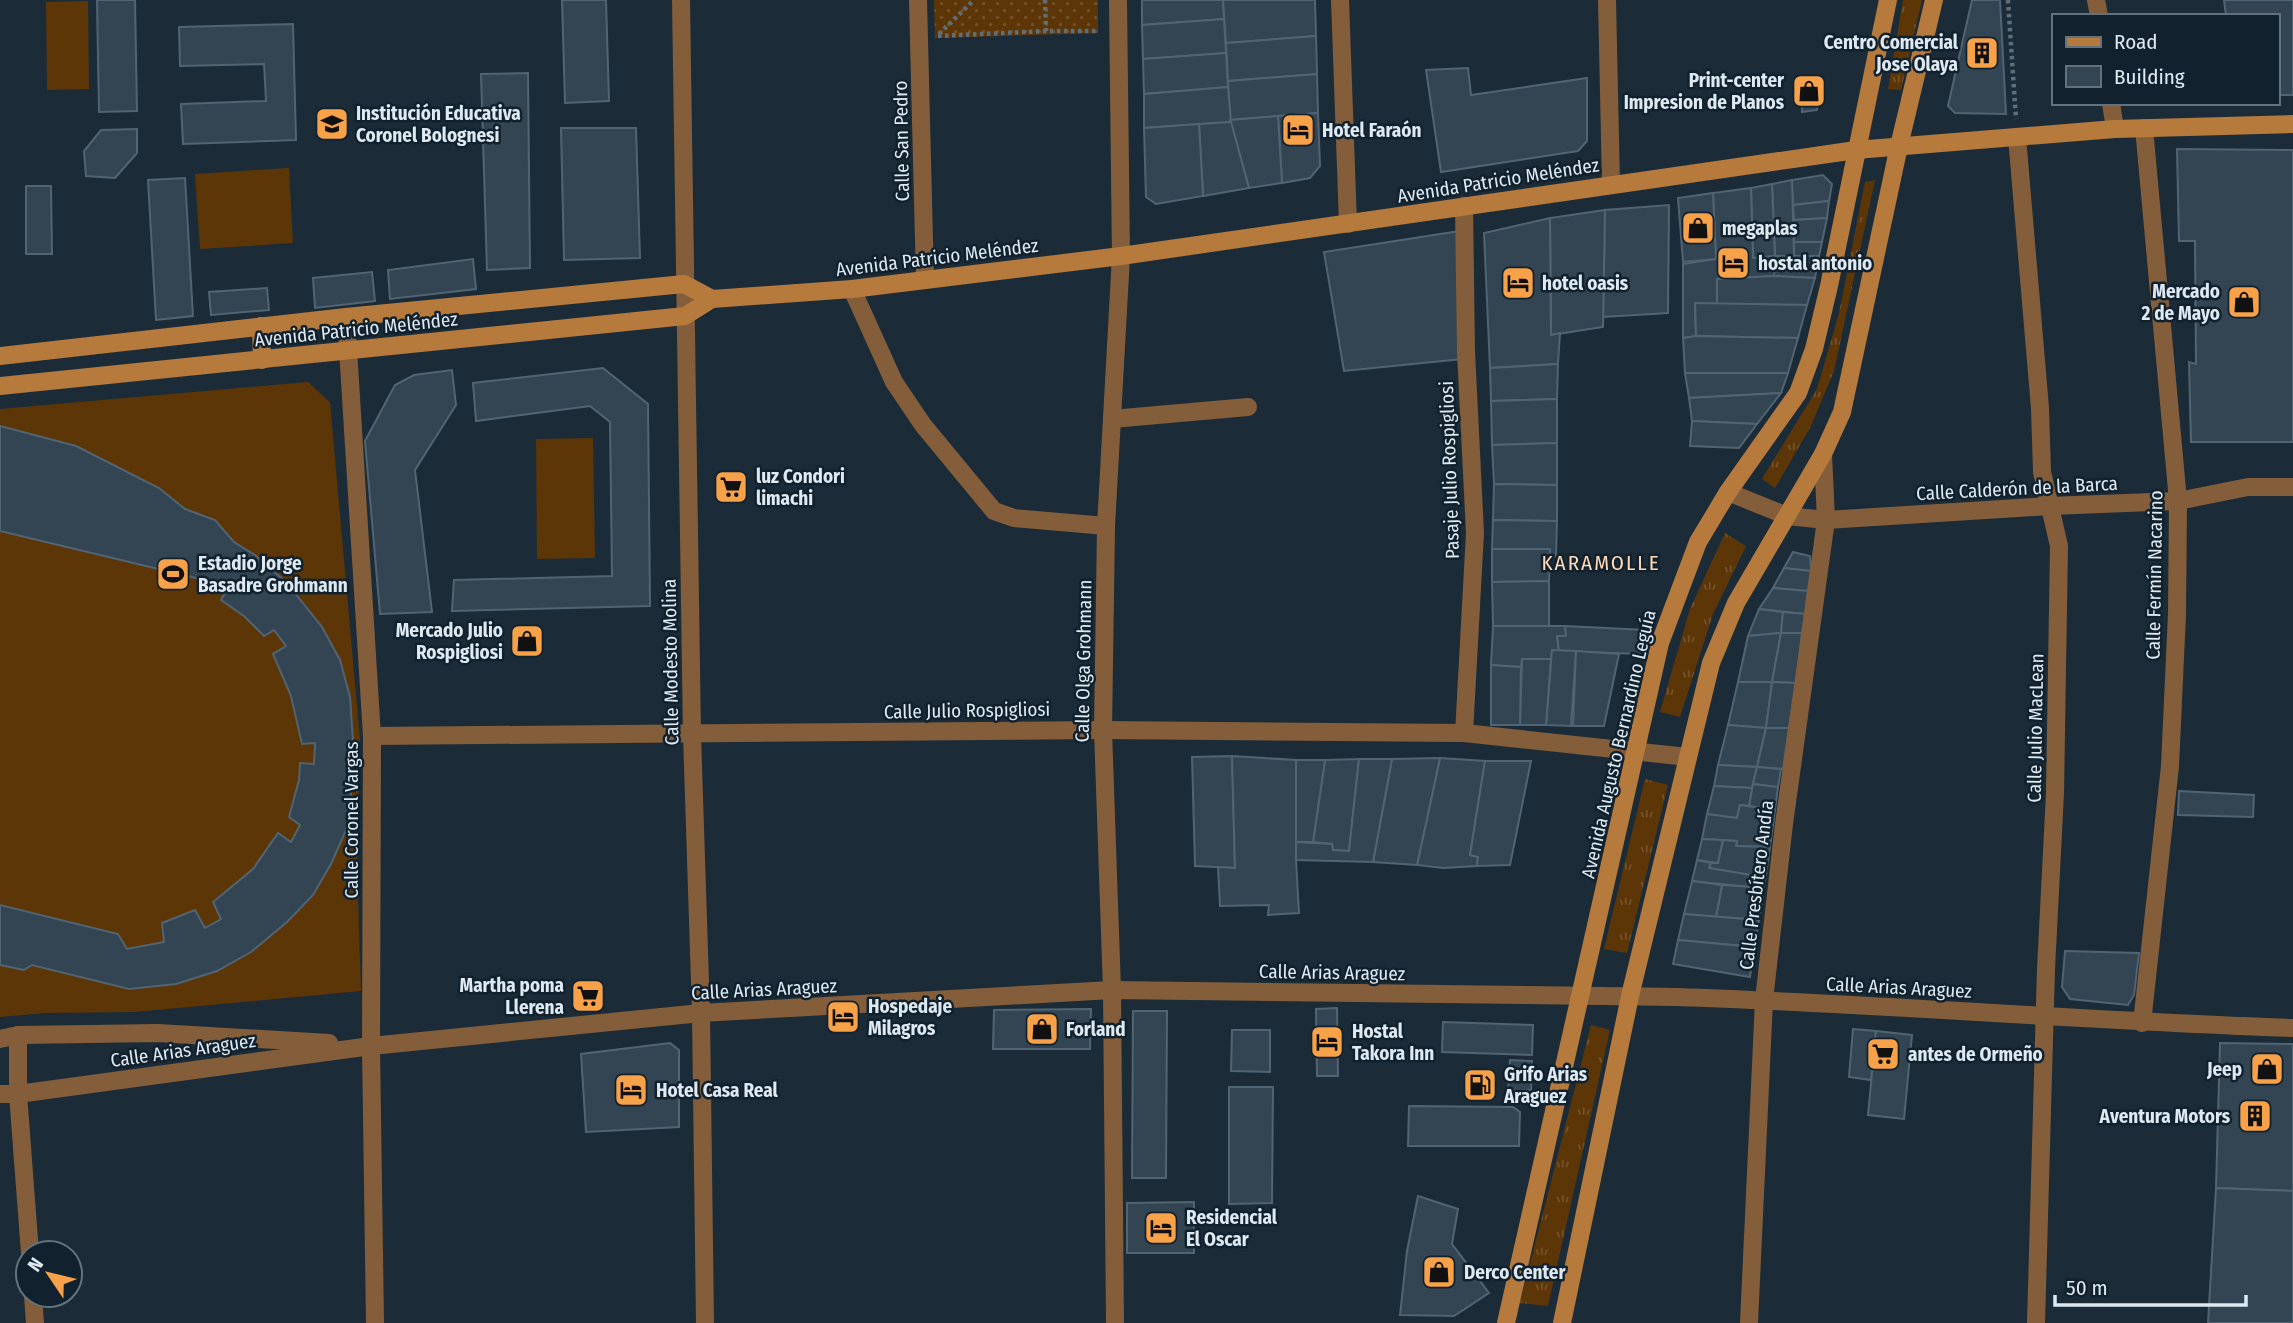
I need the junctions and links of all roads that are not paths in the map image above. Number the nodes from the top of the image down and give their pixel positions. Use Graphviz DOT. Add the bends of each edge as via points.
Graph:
graph roads {
  1 [pos="681,0"];
  2 [pos="918,0"];
  3 [pos="1118,0"];
  4 [pos="1340,0"];
  5 [pos="1607,0"];
  6 [pos="1888,0"];
  7 [pos="1934,0"];
  8 [pos="2111,105"];
  9 [pos="2293,124"];
  10 [pos="2144,128"];
  11 [pos="2115,129"];
  12 [pos="2017,137"];
  13 [pos="1899,146"];
  14 [pos="1856,150"];
  15 [pos="1611,184"];
  16 [pos="1464,206"];
  17 [pos="1348,224"];
  18 [pos="1121,256"];
  19 [pos="925,280"];
  20 [pos="684,284"];
  21 [pos="852,289"];
  22 [pos="712,299"];
  23 [pos="685,316"];
  24 [pos="346,317"];
  25 [pos="261,326"];
  26 [pos="348,351"];
  27 [pos="0,356"];
  28 [pos="262,360"];
  29 [pos="0,386"];
  30 [pos="1248,407"];
  31 [pos="1112,419"];
  32 [pos="1823,454"];
  33 [pos="2293,487"];
  34 [pos="1728,492"];
  35 [pos="2178,501"];
  36 [pos="2050,506"];
  37 [pos="1787,516"];
  38 [pos="1826,520"];
  39 [pos="1106,526"];
  40 [pos="1103,730"];
  41 [pos="1464,733"];
  42 [pos="692,735"];
  43 [pos="372,736"];
  44 [pos="1637,752"];
  45 [pos="1688,757"];
  46 [pos="1112,990"];
  47 [pos="1581,995"];
  48 [pos="1630,996"];
  49 [pos="1764,1000"];
  50 [pos="701,1013"];
  51 [pos="2045,1016"];
  52 [pos="2142,1023"];
  53 [pos="2293,1028"];
  54 [pos="18,1035"];
  55 [pos="0,1039"];
  56 [pos="371,1045"];
  57 [pos="9,1094"];
  58 [pos="28,1239"];
  59 [pos="375,1323"];
  60 [pos="705,1323"];
  61 [pos="1115,1323"];
  62 [pos="1506,1323"];
  63 [pos="1562,1323"];
  64 [pos="1749,1323"];
  65 [pos="2036,1323"];
  1 -- 20 [label="street, Calle Modesto Molina"];
  2 -- 19 [label="street, Calle San Pedro"];
  3 -- 18 [label="street, Calle Olga Grohmann"];
  4 -- 17 [label="street"];
  5 -- 15 [label="street"];
  6 -- 14 [label="street, Avenida Augusto Bernardino Leguía"];
  7 -- 13 [label="street"];
  8 -- 11 [label="street"];
  9 -- 10 [label="street, Avenida Patricio Meléndez"];
  10 -- 11 [label="street, Avenida Patricio Meléndez"];
  10 -- 35 [label="street, Calle Fermín Nacarino"];
  11 -- 12 [label="street, Avenida Patricio Meléndez"];
  12 -- 13 [label="street, Avenida Patricio Meléndez"];
  12 -- 36 [label="street, Calle Julio MacLean" via="2042,472"];
  13 -- 14 [label="street, Avenida Patricio Meléndez"];
  13 -- 32 [label="street" via="1848,388"];
  14 -- 15 [label="street, Avenida Patricio Meléndez"];
  14 -- 34 [label="street, Avenida Augusto Bernardino Leguía" via="1814,349 1798,393"];
  15 -- 16 [label="street, Avenida Patricio Meléndez"];
  16 -- 17 [label="street, Avenida Patricio Meléndez"];
  16 -- 41 [label="street, Pasaje Julio Rospigliosi" via="1475,533"];
  17 -- 18 [label="street, Avenida Patricio Meléndez"];
  18 -- 19 [label="street, Avenida Patricio Meléndez"];
  18 -- 31 [label="street, Calle Olga Grohmann"];
  19 -- 21 [label="street, Avenida Patricio Meléndez"];
  20 -- 22 [label="street"];
  20 -- 23 [label="street, Calle Modesto Molina"];
  20 -- 24 [label="street, Avenida Patricio Meléndez"];
  21 -- 22 [label="street, Avenida Patricio Meléndez"];
  21 -- 39 [label="street" via="894,382 994,511 1014,518"];
  22 -- 23 [label="street, Avenida Patricio Meléndez"];
  23 -- 26 [label="street, Avenida Patricio Meléndez"];
  23 -- 42 [label="street, Calle Modesto Molina"];
  24 -- 25 [label="street, Avenida Patricio Meléndez"];
  24 -- 26 [label="street, Calle Coronel Vargas"];
  25 -- 27 [label="street, Avenida Patricio Meléndez"];
  25 -- 28 [label="street"];
  26 -- 28 [label="street, Avenida Patricio Meléndez"];
  26 -- 43 [label="street, Calle Coronel Vargas"];
  28 -- 29 [label="street, Avenida Patricio Meléndez"];
  30 -- 31 [label="street"];
  31 -- 39 [label="street, Calle Olga Grohmann"];
  32 -- 37 [label="street"];
  32 -- 38 [label="street, Calle Presbítero Andía"];
  33 -- 35 [label="street, Calle Calderón de la Barca" via="2248,487"];
  34 -- 37 [label="street, Calle Calderón de la Barca"];
  34 -- 44 [label="street, Avenida Augusto Bernardino Leguía" via="1698,541 1675,600 1660,643"];
  35 -- 36 [label="street, Calle Calderón de la Barca"];
  35 -- 52 [label="street, Calle Fermín Nacarino" via="2170,766"];
  36 -- 38 [label="street, Calle Calderón de la Barca"];
  36 -- 51 [label="street, Calle Julio MacLean" via="2059,546"];
  37 -- 38 [label="street, Calle Calderón de la Barca"];
  37 -- 45 [label="street" via="1736,603 1712,663"];
  38 -- 49 [label="street, Calle Presbítero Andía"];
  39 -- 40 [label="street, Calle Olga Grohmann"];
  40 -- 41 [label="street, Calle Julio Rospigliosi"];
  40 -- 42 [label="street, Calle Julio Rospigliosi"];
  40 -- 46 [label="street, Calle Olga Grohmann"];
  41 -- 44 [label="street, Calle Julio Rospigliosi"];
  42 -- 43 [label="street, Calle Julio Rospigliosi"];
  42 -- 50 [label="street, Calle Modesto Molina"];
  43 -- 56 [label="street, Calle Coronel Vargas"];
  44 -- 45 [label="street, Calle Julio Rospigliosi"];
  44 -- 47 [label="street, Avenida Augusto Bernardino Leguía"];
  45 -- 48 [label="street"];
  46 -- 47 [label="street, Calle Arias Araguez"];
  46 -- 50 [label="street, Calle Arias Araguez"];
  46 -- 61 [label="street, Calle Olga Grohmann"];
  47 -- 48 [label="street, Calle Arias Araguez"];
  47 -- 62 [label="street, Avenida Augusto Bernardino Leguía"];
  48 -- 49 [label="street, Calle Arias Araguez"];
  48 -- 63 [label="street"];
  49 -- 51 [label="street, Calle Arias Araguez"];
  49 -- 64 [label="street, Calle Presbítero Andía"];
  50 -- 56 [label="street, Calle Arias Araguez"];
  50 -- 60 [label="street, Calle Modesto Molina"];
  51 -- 52 [label="street, Calle Arias Araguez"];
  51 -- 65 [label="street, Calle Julio MacLean"];
  52 -- 53 [label="street, Calle Arias Araguez"];
  54 -- 55 [label="street, Calle Arias Araguez"];
  54 -- 56 [label="street, Calle Arias Araguez" via="158,1033"];
  54 -- 57 [label="street"];
  56 -- 57 [label="street, Calle Arias Araguez"];
  56 -- 59 [label="street, Calle Coronel Vargas"];
  57 -- 58 [label="street"];
}
